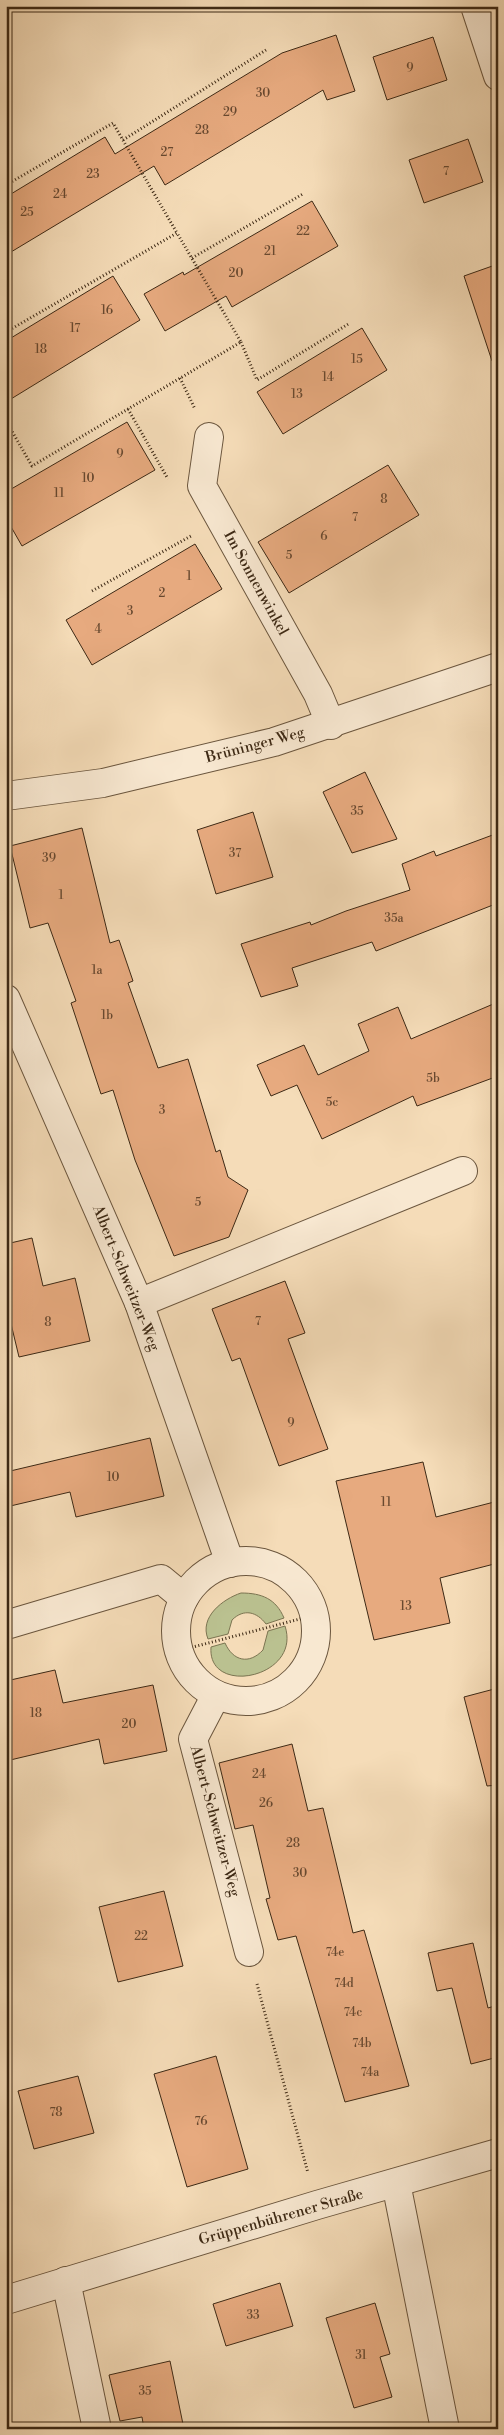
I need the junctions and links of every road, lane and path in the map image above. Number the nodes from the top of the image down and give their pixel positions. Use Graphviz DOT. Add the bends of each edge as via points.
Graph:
graph roads {
  1 [pos="475,6"];
  2 [pos="266,50"];
  3 [pos="498,76"];
  4 [pos="123,140"];
  5 [pos="6,185"];
  6 [pos="302,194"];
  7 [pos="177,233"];
  8 [pos="192,258"];
  9 [pos="350,323"];
  10 [pos="6,332"];
  11 [pos="241,342"];
  12 [pos="128,409"];
  13 [pos="6,421"];
  14 [pos="208,436"];
  15 [pos="170,482"];
  16 [pos="199,531"];
  17 [pos="92,591"];
  18 [pos="498,667"];
  19 [pos="331,725"];
  20 [pos="6,796"];
  21 [pos="6,999"];
  22 [pos="463,1171"];
  23 [pos="140,1303"];
  24 [pos="230,1563"];
  25 [pos="184,1598"];
  26 [pos="315,1615"];
  27 [pos="6,1625"];
  28 [pos="178,1651"];
  29 [pos="216,1695"];
  30 [pos="249,1952"];
  31 [pos="498,2153"];
  32 [pos="396,2183"];
  33 [pos="316,2205"];
  34 [pos="66,2282"];
  35 [pos="6,2300"];
  36 [pos="97,2429"];
  37 [pos="445,2429"];
  1 -- 3 [label="street"];
  2 -- 4 [label="path"];
  4 -- 5 [label="path" via="113,123"];
  4 -- 7 [label="path"];
  6 -- 8 [label="path"];
  7 -- 8 [label="path"];
  7 -- 10 [label="path"];
  8 -- 11 [label="path"];
  9 -- 11 [label="path" via="257,380"];
  11 -- 12 [label="path"];
  12 -- 13 [label="path" via="32,466"];
  12 -- 15 [label="path"];
  14 -- 19 [label="street, Im Sonnenwinkel" via="202,486 318,694"];
  16 -- 17 [label="path"];
  18 -- 19 [label="street, Brüninger Weg"];
  19 -- 20 [label="street, Brüninger Weg" via="103,783"];
  21 -- 23 [label="street, Albert-Schweitzer-Weg"];
  22 -- 23 [label="street"];
  23 -- 24 [label="street, Albert-Schweitzer-Weg"];
  24 -- 25 [label="street" via="203,1575"];
  24 -- 26 [label="street" via="252,1561 273,1566 292,1578 306,1594"];
  25 -- 27 [label="street" via="161,1579"];
  25 -- 28 [label="street" via="176,1624"];
  26 -- 28 [label="path"];
  26 -- 29 [label="street" via="316,1637 311,1659 299,1678 281,1692 260,1700 238,1701"];
  28 -- 29 [label="street" via="195,1679"];
  29 -- 30 [label="street, Albert-Schweitzer-Weg" via="194,1739"];
  30 -- 33 [label="path"];
  31 -- 32 [label="street, Grüppenbührener Straße"];
  32 -- 33 [label="street, Grüppenbührener Straße"];
  32 -- 37 [label="street"];
  33 -- 34 [label="street, Grüppenbührener Straße"];
  34 -- 35 [label="street, Grüppenbührener Straße"];
  34 -- 36 [label="street"];
}
